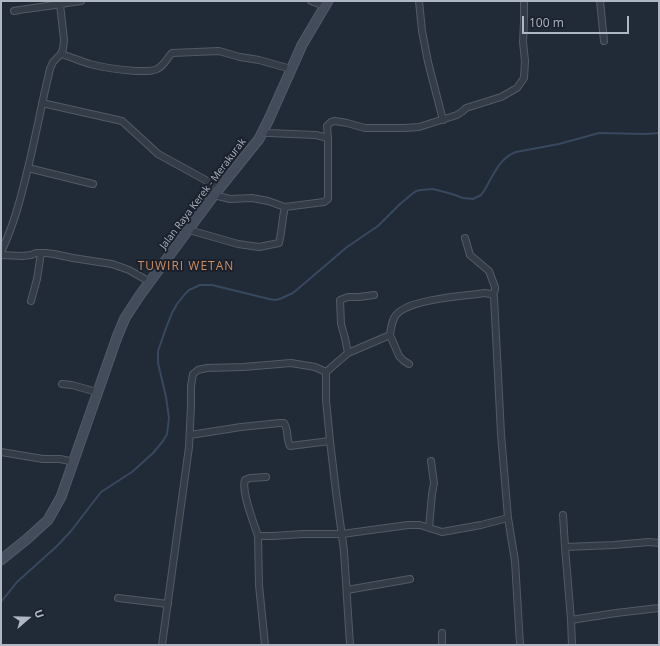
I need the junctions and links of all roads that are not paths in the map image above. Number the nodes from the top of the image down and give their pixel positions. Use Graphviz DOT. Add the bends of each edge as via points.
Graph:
graph roads {
  1 [pos="80,1"];
  2 [pos="311,1"];
  3 [pos="419,1"];
  4 [pos="524,1"];
  5 [pos="600,1"];
  6 [pos="60,4"];
  7 [pos="324,4"];
  8 [pos="14,10"];
  9 [pos="604,41"];
  10 [pos="61,54"];
  11 [pos="288,68"];
  12 [pos="42,103"];
  13 [pos="443,120"];
  14 [pos="262,132"];
  15 [pos="328,138"];
  16 [pos="28,168"];
  17 [pos="93,184"];
  18 [pos="217,192"];
  19 [pos="285,207"];
  20 [pos="189,230"];
  21 [pos="465,238"];
  22 [pos="41,253"];
  23 [pos="1,254"];
  24 [pos="144,279"];
  25 [pos="374,295"];
  26 [pos="493,295"];
  27 [pos="31,301"];
  28 [pos="390,335"];
  29 [pos="348,353"];
  30 [pos="409,364"];
  31 [pos="326,372"];
  32 [pos="62,384"];
  33 [pos="91,390"];
  34 [pos="190,436"];
  35 [pos="330,441"];
  36 [pos="1,452"];
  37 [pos="66,460"];
  38 [pos="431,461"];
  39 [pos="266,477"];
  40 [pos="563,515"];
  41 [pos="508,518"];
  42 [pos="429,528"];
  43 [pos="342,534"];
  44 [pos="258,536"];
  45 [pos="659,543"];
  46 [pos="565,548"];
  47 [pos="1,560"];
  48 [pos="410,579"];
  49 [pos="347,590"];
  50 [pos="118,598"];
  51 [pos="168,604"];
  52 [pos="659,608"];
  53 [pos="571,620"];
  54 [pos="442,633"];
  55 [pos="162,645"];
  56 [pos="265,645"];
  57 [pos="350,645"];
  58 [pos="442,645"];
  59 [pos="520,645"];
  60 [pos="572,645"];
  1 -- 6 [label="street"];
  2 -- 7 [label="street"];
  3 -- 13 [label="street" via="428,62"];
  4 -- 13 [label="street" via="524,78 517,88 501,97 471,106"];
  5 -- 9 [label="street"];
  6 -- 8 [label="street"];
  6 -- 10 [label="street" via="64,40"];
  7 -- 11 [label="main road, Jalan Raya Kerek - Merakurak"];
  10 -- 11 [label="street" via="118,70 149,71 159,68 172,53 219,51"];
  10 -- 12 [label="street" via="50,69"];
  11 -- 14 [label="main road, Jalan Raya Kerek - Merakurak"];
  12 -- 16 [label="street"];
  12 -- 18 [label="street" via="122,122 158,154"];
  13 -- 15 [label="street" via="405,128 365,128 335,121 327,126"];
  14 -- 15 [label="street"];
  14 -- 18 [label="main road, Jalan Raya Kerek - Merakurak"];
  15 -- 19 [label="street" via="328,199 324,202"];
  16 -- 17 [label="street"];
  16 -- 23 [label="street" via="12,228"];
  18 -- 19 [label="street" via="230,199 252,198"];
  18 -- 20 [label="main road, Jalan Raya Kerek - Merakurak"];
  19 -- 20 [label="street" via="279,242 259,247 238,244"];
  20 -- 24 [label="main road, Jalan Raya Kerek - Merakurak"];
  21 -- 26 [label="street" via="472,257 489,271 495,287"];
  22 -- 23 [label="street" via="22,256"];
  22 -- 24 [label="street" via="112,264"];
  22 -- 27 [label="street"];
  24 -- 33 [label="main road, Jalan Raya Kerek - Merakurak" via="140,295 125,318"];
  25 -- 29 [label="street" via="340,300 341,324"];
  26 -- 28 [label="street" via="485,293 426,301 405,307 396,315"];
  26 -- 41 [label="street" via="500,434"];
  28 -- 29 [label="street"];
  28 -- 30 [label="street" via="399,356"];
  29 -- 31 [label="street"];
  31 -- 34 [label="street" via="315,367 291,363 198,370 192,377"];
  31 -- 35 [label="street"];
  32 -- 33 [label="street"];
  33 -- 37 [label="main road, Jalan Raya Kerek - Merakurak"];
  34 -- 35 [label="street" via="284,423 290,446"];
  34 -- 51 [label="street"];
  35 -- 43 [label="street"];
  36 -- 37 [label="street"];
  37 -- 47 [label="main road, Jalan Raya Kerek - Merakurak" via="61,497 48,520"];
  38 -- 42 [label="street" via="434,483"];
  39 -- 44 [label="street" via="250,478 244,483"];
  40 -- 46 [label="street"];
  41 -- 42 [label="street" via="442,532"];
  41 -- 59 [label="street" via="515,561"];
  42 -- 43 [label="street" via="420,524"];
  43 -- 44 [label="street"];
  43 -- 49 [label="street"];
  44 -- 56 [label="street" via="259,585"];
  45 -- 46 [label="street"];
  46 -- 53 [label="street"];
  48 -- 49 [label="street"];
  49 -- 57 [label="street"];
  50 -- 51 [label="street"];
  51 -- 55 [label="street"];
  52 -- 53 [label="street"];
  53 -- 60 [label="street"];
  54 -- 58 [label="street"];
}
